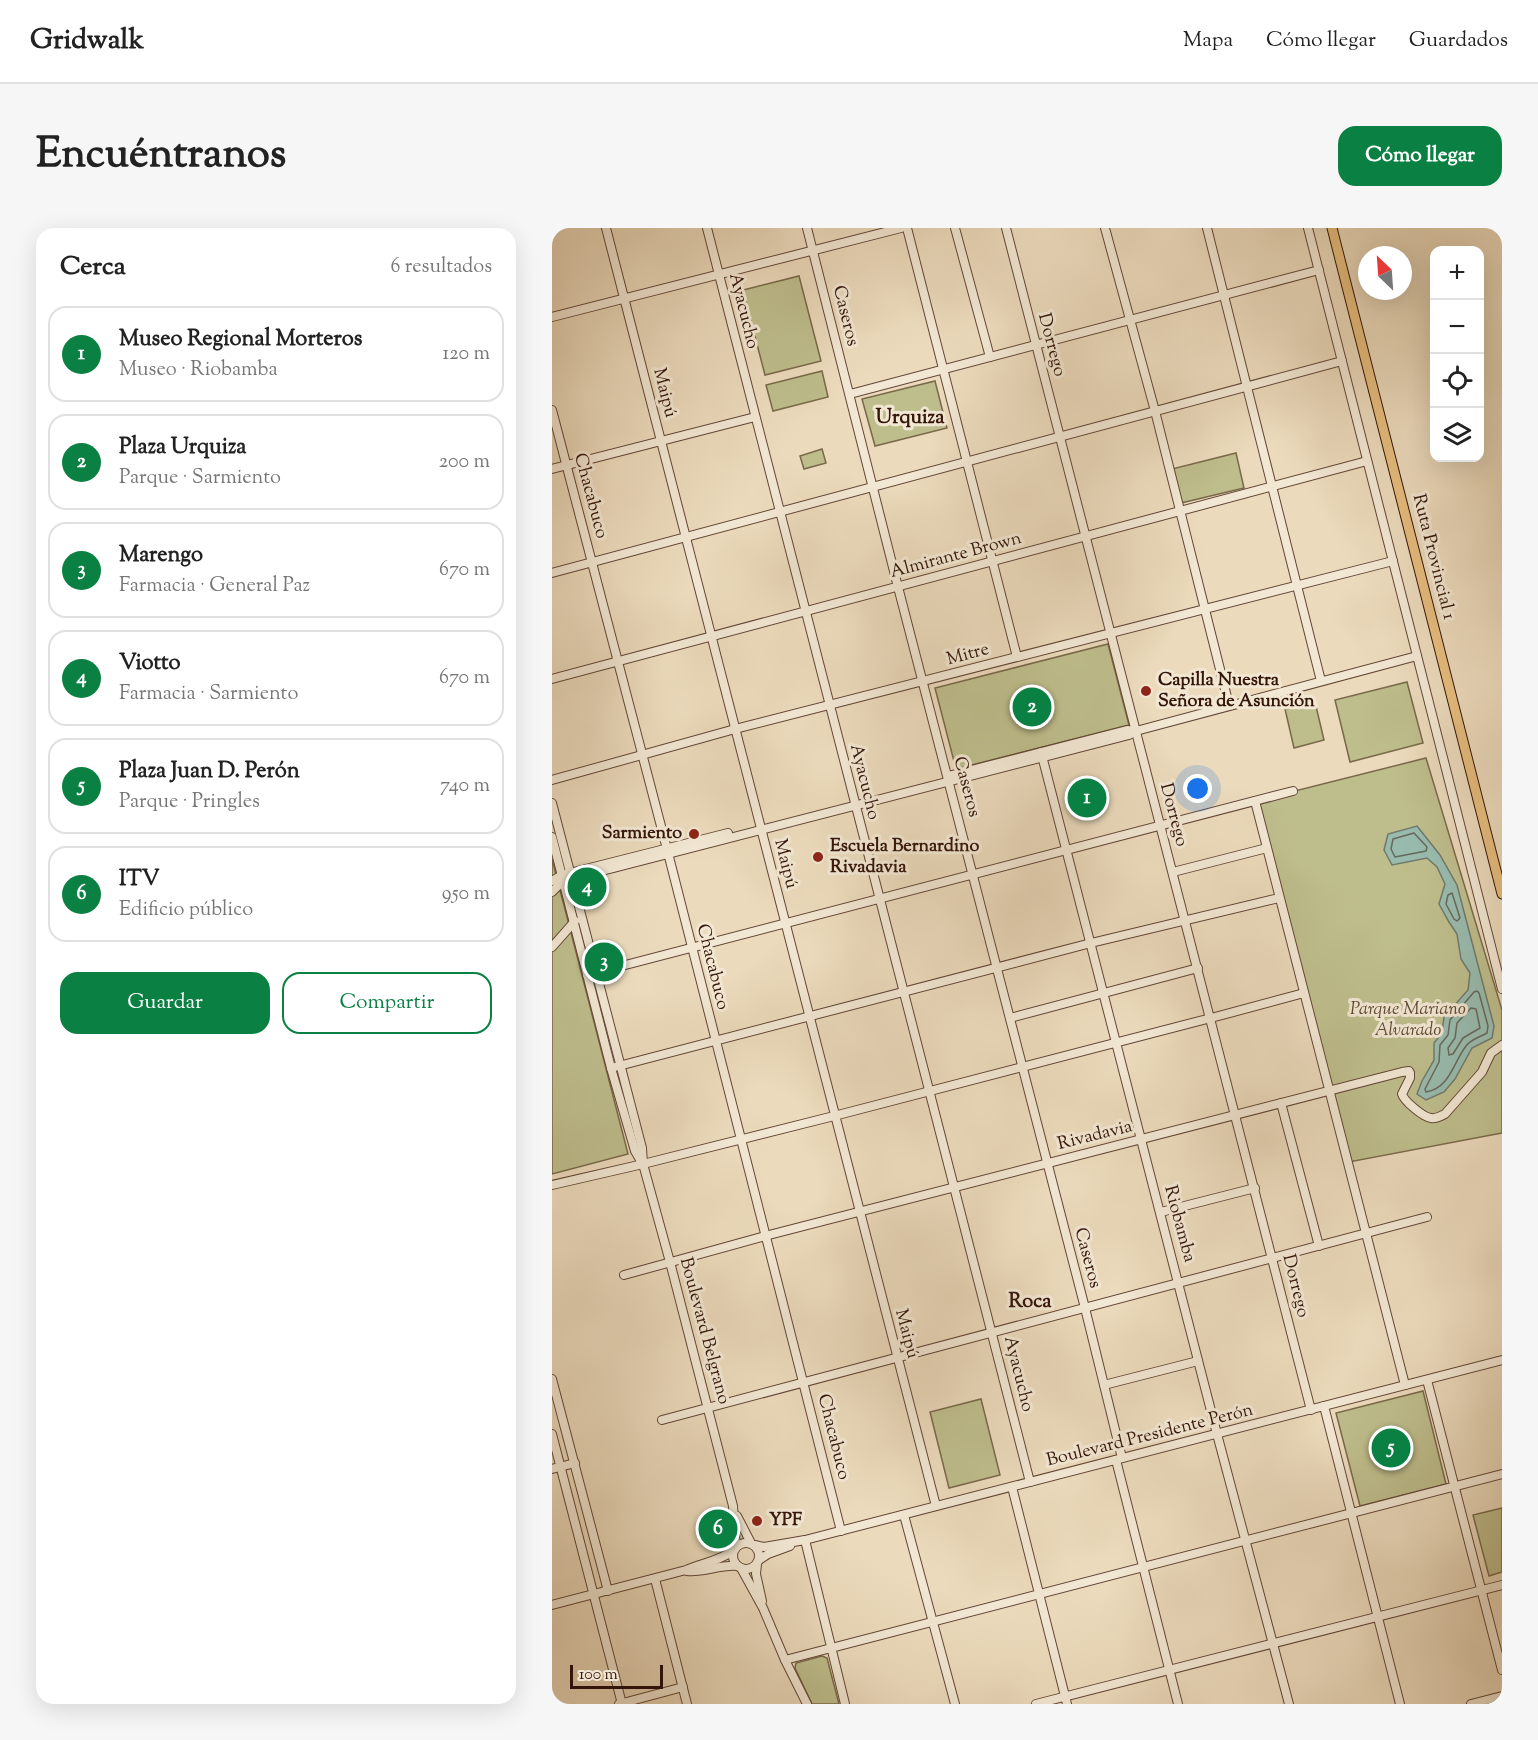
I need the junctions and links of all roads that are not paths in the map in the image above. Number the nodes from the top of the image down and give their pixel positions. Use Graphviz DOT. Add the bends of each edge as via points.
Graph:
graph roads {
  1 [pos="606,228"];
  2 [pos="707,228"];
  3 [pos="807,228"];
  4 [pos="901,228"];
  5 [pos="907,228"];
  6 [pos="955,228"];
  7 [pos="1006,228"];
  8 [pos="1105,228"];
  9 [pos="1207,228"];
  10 [pos="1308,228"];
  11 [pos="1332,228"];
  12 [pos="813,250"];
  13 [pos="1319,270"];
  14 [pos="718,274"];
  15 [pos="1224,295"];
  16 [pos="624,299"];
  17 [pos="552,317"];
  18 [pos="1131,320"];
  19 [pos="1036,345"];
  20 [pos="990,357"];
  21 [pos="1342,361"];
  22 [pos="943,369"];
  23 [pos="1247,387"];
  24 [pos="850,394"];
  25 [pos="552,410"];
  26 [pos="1155,411"];
  27 [pos="755,417"];
  28 [pos="1060,437"];
  29 [pos="661,441"];
  30 [pos="1367,461"];
  31 [pos="967,462"];
  32 [pos="566,465"];
  33 [pos="552,469"];
  34 [pos="873,487"];
  35 [pos="1272,487"];
  36 [pos="779,512"];
  37 [pos="1180,512"];
  38 [pos="685,537"];
  39 [pos="1086,537"];
  40 [pos="992,561"];
  41 [pos="1393,561"];
  42 [pos="591,562"];
  43 [pos="552,573"];
  44 [pos="1297,585"];
  45 [pos="898,587"];
  46 [pos="1205,609"];
  47 [pos="805,611"];
  48 [pos="1111,632"];
  49 [pos="712,635"];
  50 [pos="1417,656"];
  51 [pos="1017,657"];
  52 [pos="617,660"];
  53 [pos="552,679"];
  54 [pos="1321,681"];
  55 [pos="923,682"];
  56 [pos="1229,705"];
  57 [pos="829,706"];
  58 [pos="735,729"];
  59 [pos="1136,730"];
  60 [pos="641,755"];
  61 [pos="1042,755"];
  62 [pos="948,779"];
  63 [pos="552,780"];
  64 [pos="1293,791"];
  65 [pos="1255,801"];
  66 [pos="552,803"];
  67 [pos="854,804"];
  68 [pos="1161,826"];
  69 [pos="760,828"];
  70 [pos="552,837"];
  71 [pos="1267,848"];
  72 [pos="1066,850"];
  73 [pos="667,852"];
  74 [pos="1173,872"];
  75 [pos="972,874"];
  76 [pos="567,878"];
  77 [pos="552,880"];
  78 [pos="552,892"];
  79 [pos="1502,894"];
  80 [pos="1279,898"];
  81 [pos="879,899"];
  82 [pos="580,915"];
  83 [pos="1185,920"];
  84 [pos="574,923"];
  85 [pos="785,924"];
  86 [pos="1091,943"];
  87 [pos="552,947"];
  88 [pos="691,948"];
  89 [pos="997,968"];
  90 [pos="1198,968"];
  91 [pos="591,974"];
  92 [pos="1502,989"];
  93 [pos="903,993"];
  94 [pos="1104,993"];
  95 [pos="1304,993"];
  96 [pos="809,1016"];
  97 [pos="1010,1018"];
  98 [pos="1211,1018"];
  99 [pos="715,1040"];
  100 [pos="1117,1043"];
  101 [pos="1502,1045"];
  102 [pos="616,1067"];
  103 [pos="1022,1067"];
  104 [pos="929,1091"];
  105 [pos="1330,1091"];
  106 [pos="1281,1103"];
  107 [pos="1236,1115"];
  108 [pos="834,1116"];
  109 [pos="1142,1139"];
  110 [pos="741,1140"];
  111 [pos="633,1143"];
  112 [pos="1047,1163"];
  113 [pos="643,1164"];
  114 [pos="622,1169"];
  115 [pos="552,1185"];
  116 [pos="954,1187"];
  117 [pos="1255,1188"];
  118 [pos="859,1212"];
  119 [pos="1161,1212"];
  120 [pos="1427,1217"];
  121 [pos="1367,1233"];
  122 [pos="765,1236"];
  123 [pos="1318,1245"];
  124 [pos="1273,1258"];
  125 [pos="670,1262"];
  126 [pos="624,1275"];
  127 [pos="1179,1282"];
  128 [pos="1085,1308"];
  129 [pos="991,1332"];
  130 [pos="897,1357"];
  131 [pos="1502,1360"];
  132 [pos="1198,1361"];
  133 [pos="552,1379"];
  134 [pos="1426,1380"];
  135 [pos="803,1381"];
  136 [pos="1104,1385"];
  137 [pos="1405,1385"];
  138 [pos="1324,1406"];
  139 [pos="708,1407"];
  140 [pos="1311,1410"];
  141 [pos="662,1420"];
  142 [pos="552,1434"];
  143 [pos="1217,1434"];
  144 [pos="1119,1459"];
  145 [pos="575,1463"];
  146 [pos="556,1468"];
  147 [pos="1502,1474"];
  148 [pos="1030,1482"];
  149 [pos="1454,1486"];
  150 [pos="1012,1487"];
  151 [pos="733,1506"];
  152 [pos="936,1506"];
  153 [pos="1351,1513"];
  154 [pos="904,1515"];
  155 [pos="842,1531"];
  156 [pos="805,1540"];
  157 [pos="1246,1540"];
  158 [pos="753,1544"];
  159 [pos="735,1548"];
  160 [pos="758,1562"];
  161 [pos="739,1567"];
  162 [pos="1142,1568"];
  163 [pos="686,1570"];
  164 [pos="655,1578"];
  165 [pos="1502,1585"];
  166 [pos="608,1590"];
  167 [pos="1481,1591"];
  168 [pos="594,1594"];
  169 [pos="1039,1594"];
  170 [pos="552,1605"];
  171 [pos="763,1608"];
  172 [pos="1377,1617"];
  173 [pos="933,1622"];
  174 [pos="1273,1644"];
  175 [pos="831,1649"];
  176 [pos="785,1660"];
  177 [pos="1170,1670"];
  178 [pos="1502,1670"];
  179 [pos="683,1687"];
  180 [pos="1502,1696"];
  181 [pos="1066,1700"];
  182 [pos="620,1704"];
  183 [pos="687,1704"];
  184 [pos="807,1704"];
  185 [pos="845,1704"];
  186 [pos="955,1704"];
  187 [pos="1036,1704"];
  188 [pos="1178,1704"];
  189 [pos="1289,1704"];
  190 [pos="1400,1704"];
  191 [pos="1471,1704"];
  1 -- 16 [label="street, Maipú"];
  2 -- 14 [label="street, Ayacucho"];
  3 -- 12 [label="street, Caseros"];
  4 -- 12 [label="street"];
  5 -- 22 [label="street"];
  6 -- 20 [label="street"];
  7 -- 19 [label="street, Dorrego"];
  8 -- 18 [label="street"];
  9 -- 15 [label="street"];
  10 -- 13 [label="street"];
  11 -- 79 [label="main road, Ruta Provincial 1"];
  12 -- 14 [label="street"];
  12 -- 24 [label="street, Caseros"];
  13 -- 15 [label="street"];
  13 -- 21 [label="street"];
  14 -- 16 [label="street"];
  14 -- 27 [label="street, Ayacucho"];
  15 -- 18 [label="street"];
  15 -- 23 [label="street"];
  16 -- 17 [label="street"];
  16 -- 29 [label="street, Maipú"];
  18 -- 19 [label="street"];
  18 -- 26 [label="street"];
  19 -- 20 [label="street"];
  19 -- 28 [label="street, Dorrego"];
  20 -- 22 [label="street"];
  21 -- 23 [label="street"];
  21 -- 30 [label="street"];
  22 -- 24 [label="street"];
  22 -- 31 [label="street"];
  23 -- 26 [label="street"];
  23 -- 35 [label="street"];
  24 -- 34 [label="street, Caseros"];
  25 -- 32 [label="street, Chacabuco"];
  26 -- 28 [label="street"];
  26 -- 37 [label="street"];
  27 -- 29 [label="street"];
  27 -- 36 [label="street, Ayacucho"];
  28 -- 31 [label="street"];
  28 -- 39 [label="street, Dorrego"];
  29 -- 32 [label="street"];
  29 -- 38 [label="street, Maipú"];
  30 -- 35 [label="street, Almirante Brown"];
  30 -- 41 [label="street"];
  31 -- 34 [label="street"];
  31 -- 40 [label="street"];
  32 -- 33 [label="street"];
  32 -- 42 [label="street, Chacabuco"];
  34 -- 36 [label="street"];
  34 -- 45 [label="street, Caseros"];
  35 -- 37 [label="street, Almirante Brown"];
  35 -- 44 [label="street"];
  36 -- 38 [label="street"];
  36 -- 47 [label="street, Ayacucho"];
  37 -- 39 [label="street, Almirante Brown"];
  37 -- 46 [label="street"];
  38 -- 42 [label="street"];
  38 -- 49 [label="street, Maipú"];
  39 -- 40 [label="street, Almirante Brown"];
  39 -- 48 [label="street, Dorrego"];
  40 -- 45 [label="street, Almirante Brown"];
  40 -- 51 [label="street"];
  41 -- 44 [label="street, Mitre"];
  41 -- 50 [label="street"];
  42 -- 43 [label="street"];
  42 -- 52 [label="street, Chacabuco"];
  44 -- 46 [label="street, Mitre"];
  44 -- 54 [label="street"];
  45 -- 47 [label="street, Almirante Brown"];
  45 -- 55 [label="street, Caseros"];
  46 -- 48 [label="street, Mitre"];
  46 -- 56 [label="street"];
  47 -- 49 [label="street, Almirante Brown"];
  47 -- 57 [label="street, Ayacucho"];
  48 -- 51 [label="street, Mitre"];
  48 -- 59 [label="street, Dorrego"];
  49 -- 52 [label="street, Almirante Brown"];
  49 -- 58 [label="street, Maipú"];
  50 -- 54 [label="street"];
  50 -- 92 [label="street"];
  51 -- 55 [label="street, Mitre"];
  52 -- 53 [label="street, Almirante Brown"];
  52 -- 60 [label="street, Chacabuco"];
  54 -- 56 [label="street"];
  55 -- 57 [label="street, Mitre"];
  55 -- 62 [label="street, Caseros"];
  56 -- 59 [label="street"];
  57 -- 58 [label="street, Mitre"];
  57 -- 67 [label="street, Ayacucho"];
  58 -- 60 [label="street, Mitre"];
  58 -- 69 [label="street, Maipú"];
  59 -- 61 [label="street" via="1129,735"];
  59 -- 68 [label="street, Dorrego"];
  60 -- 63 [label="street, Mitre"];
  60 -- 73 [label="street, Chacabuco"];
  61 -- 62 [label="street"];
  61 -- 72 [label="street, Riobamba"];
  62 -- 67 [label="street"];
  62 -- 75 [label="street, Caseros"];
  64 -- 65 [label="street"];
  65 -- 68 [label="street"];
  65 -- 71 [label="street"];
  66 -- 76 [label="street, Boulevard Belgrano"];
  67 -- 69 [label="street"];
  67 -- 81 [label="street, Ayacucho"];
  68 -- 72 [label="street"];
  68 -- 74 [label="street, Dorrego"];
  69 -- 73 [label="street"];
  69 -- 85 [label="street, Maipú"];
  70 -- 76 [label="street, Boulevard Belgrano"];
  71 -- 74 [label="street"];
  71 -- 80 [label="street"];
  72 -- 75 [label="street"];
  72 -- 86 [label="street, Riobamba"];
  73 -- 76 [label="street"];
  73 -- 88 [label="street, Chacabuco"];
  74 -- 83 [label="street, Dorrego"];
  75 -- 81 [label="street"];
  75 -- 89 [label="street, Caseros"];
  76 -- 77 [label="street"];
  76 -- 78 [label="street"];
  76 -- 82 [label="street, Boulevard Belgrano"];
  76 -- 84 [label="street, Boulevard Belgrano"];
  80 -- 83 [label="street"];
  80 -- 95 [label="street"];
  81 -- 85 [label="street"];
  81 -- 93 [label="street, Ayacucho"];
  82 -- 84 [label="street"];
  82 -- 91 [label="street, Boulevard Belgrano"];
  83 -- 86 [label="street"];
  83 -- 90 [label="street, Dorrego"];
  84 -- 87 [label="street"];
  84 -- 91 [label="street, Boulevard Belgrano"];
  85 -- 88 [label="street"];
  85 -- 96 [label="street, Maipú"];
  86 -- 89 [label="street"];
  86 -- 94 [label="street, Riobamba"];
  88 -- 91 [label="street"];
  88 -- 99 [label="street, Chacabuco"];
  89 -- 93 [label="street"];
  89 -- 97 [label="street, Caseros"];
  90 -- 94 [label="street"];
  90 -- 98 [label="street, Dorrego"];
  91 -- 102 [label="street, Boulevard Belgrano"];
  93 -- 96 [label="street"];
  93 -- 104 [label="street, Ayacucho"];
  94 -- 97 [label="street"];
  94 -- 100 [label="street, Riobamba"];
  95 -- 98 [label="street"];
  95 -- 105 [label="street"];
  96 -- 99 [label="street"];
  96 -- 108 [label="street, Maipú"];
  97 -- 103 [label="street, Caseros"];
  98 -- 100 [label="street"];
  98 -- 107 [label="street, Dorrego"];
  99 -- 102 [label="street"];
  99 -- 110 [label="street, Chacabuco"];
  100 -- 103 [label="street"];
  100 -- 109 [label="street, Riobamba"];
  101 -- 105 [label="street, Rivadavia" via="1438,1118 1423,1114 1403,1099 1409,1071"];
  102 -- 111 [label="street, Boulevard Belgrano"];
  102 -- 113 [label="street, Boulevard Belgrano" via="642,1148"];
  103 -- 104 [label="street"];
  103 -- 112 [label="street, Caseros"];
  104 -- 108 [label="street"];
  104 -- 116 [label="street, Ayacucho"];
  105 -- 106 [label="street, Rivadavia"];
  105 -- 121 [label="street"];
  106 -- 107 [label="street, Rivadavia"];
  106 -- 123 [label="street"];
  107 -- 109 [label="street, Rivadavia"];
  107 -- 117 [label="street, Dorrego"];
  108 -- 110 [label="street"];
  108 -- 118 [label="street, Maipú"];
  109 -- 112 [label="street, Rivadavia"];
  109 -- 119 [label="street, Riobamba"];
  110 -- 113 [label="street"];
  110 -- 122 [label="street, Chacabuco"];
  111 -- 113 [label="street, Boulevard Belgrano"];
  111 -- 114 [label="street" via="632,1156"];
  112 -- 116 [label="street, Rivadavia"];
  112 -- 128 [label="street, Caseros"];
  113 -- 114 [label="street"];
  113 -- 125 [label="street, Boulevard Belgrano"];
  114 -- 115 [label="street"];
  116 -- 118 [label="street, Rivadavia"];
  116 -- 129 [label="street, Ayacucho"];
  117 -- 119 [label="street"];
  117 -- 124 [label="street, Dorrego"];
  118 -- 122 [label="street, Rivadavia"];
  118 -- 130 [label="street, Maipú"];
  119 -- 127 [label="street, Riobamba"];
  120 -- 121 [label="street"];
  121 -- 123 [label="street"];
  121 -- 137 [label="street"];
  122 -- 125 [label="street, Rivadavia"];
  122 -- 135 [label="street, Chacabuco"];
  123 -- 124 [label="street"];
  124 -- 127 [label="street"];
  124 -- 140 [label="street, Dorrego"];
  125 -- 126 [label="street, Rivadavia"];
  125 -- 139 [label="street, Boulevard Belgrano"];
  127 -- 128 [label="street"];
  127 -- 132 [label="street, Riobamba"];
  128 -- 129 [label="street"];
  128 -- 136 [label="street, Caseros"];
  129 -- 130 [label="street"];
  129 -- 148 [label="street, Ayacucho"];
  130 -- 135 [label="street"];
  130 -- 152 [label="street, Maipú"];
  131 -- 134 [label="street, Boulevard Presidente Perón"];
  132 -- 136 [label="street"];
  132 -- 143 [label="street, Riobamba"];
  133 -- 145 [label="street"];
  134 -- 137 [label="street, Boulevard Presidente Perón"];
  134 -- 149 [label="street"];
  135 -- 139 [label="street"];
  135 -- 155 [label="street, Chacabuco"];
  136 -- 144 [label="street, Caseros"];
  137 -- 138 [label="street, Boulevard Presidente Perón"];
  138 -- 140 [label="street, Boulevard Presidente Perón"];
  138 -- 153 [label="street"];
  139 -- 141 [label="street"];
  139 -- 151 [label="street, Boulevard Belgrano"];
  140 -- 143 [label="street, Boulevard Presidente Perón"];
  142 -- 146 [label="street"];
  143 -- 144 [label="street, Boulevard Presidente Perón"];
  143 -- 157 [label="street, Riobamba"];
  144 -- 148 [label="street, Boulevard Presidente Perón"];
  144 -- 162 [label="street, Caseros"];
  145 -- 146 [label="street"];
  145 -- 166 [label="street"];
  146 -- 168 [label="street"];
  147 -- 149 [label="street"];
  148 -- 150 [label="street, Boulevard Presidente Perón"];
  149 -- 153 [label="street"];
  149 -- 167 [label="street"];
  150 -- 152 [label="street, Boulevard Presidente Perón"];
  150 -- 169 [label="street"];
  151 -- 158 [label="street, Boulevard Belgrano"];
  151 -- 159 [label="street, Boulevard Belgrano"];
  152 -- 154 [label="street, Boulevard Presidente Perón"];
  153 -- 157 [label="street"];
  153 -- 172 [label="street"];
  154 -- 155 [label="street, Boulevard Presidente Perón"];
  154 -- 173 [label="street"];
  155 -- 156 [label="street, Boulevard Presidente Perón"];
  156 -- 158 [label="street, Boulevard Presidente Perón"];
  156 -- 160 [label="street, Boulevard Presidente Perón" via="768,1554"];
  156 -- 175 [label="street"];
  157 -- 162 [label="street"];
  157 -- 174 [label="street, Riobamba"];
  158 -- 159 [label="street, Boulevard Presidente Perón"];
  158 -- 160 [label="street" via="759,1551"];
  159 -- 161 [label="street" via="733,1558"];
  159 -- 163 [label="street, Boulevard Presidente Perón" via="725,1557"];
  160 -- 161 [label="street, Boulevard Presidente Perón" via="749,1569"];
  160 -- 171 [label="street" via="756,1574"];
  161 -- 163 [label="street, Boulevard Presidente Perón"];
  161 -- 171 [label="street"];
  162 -- 169 [label="street"];
  162 -- 177 [label="street, Caseros"];
  163 -- 164 [label="street"];
  164 -- 166 [label="street"];
  164 -- 179 [label="street"];
  165 -- 167 [label="street"];
  166 -- 168 [label="street"];
  167 -- 172 [label="street"];
  167 -- 178 [label="street"];
  168 -- 170 [label="street"];
  168 -- 182 [label="street"];
  169 -- 173 [label="street"];
  169 -- 181 [label="street"];
  171 -- 176 [label="street"];
  172 -- 174 [label="street"];
  172 -- 190 [label="street"];
  173 -- 175 [label="street"];
  173 -- 186 [label="street"];
  174 -- 177 [label="street"];
  174 -- 189 [label="street, Riobamba"];
  175 -- 176 [label="street"];
  175 -- 185 [label="street"];
  176 -- 184 [label="street"];
  177 -- 181 [label="street"];
  177 -- 188 [label="street, Caseros"];
  179 -- 182 [label="street"];
  179 -- 183 [label="street"];
  180 -- 191 [label="street"];
  181 -- 187 [label="street"];
}
